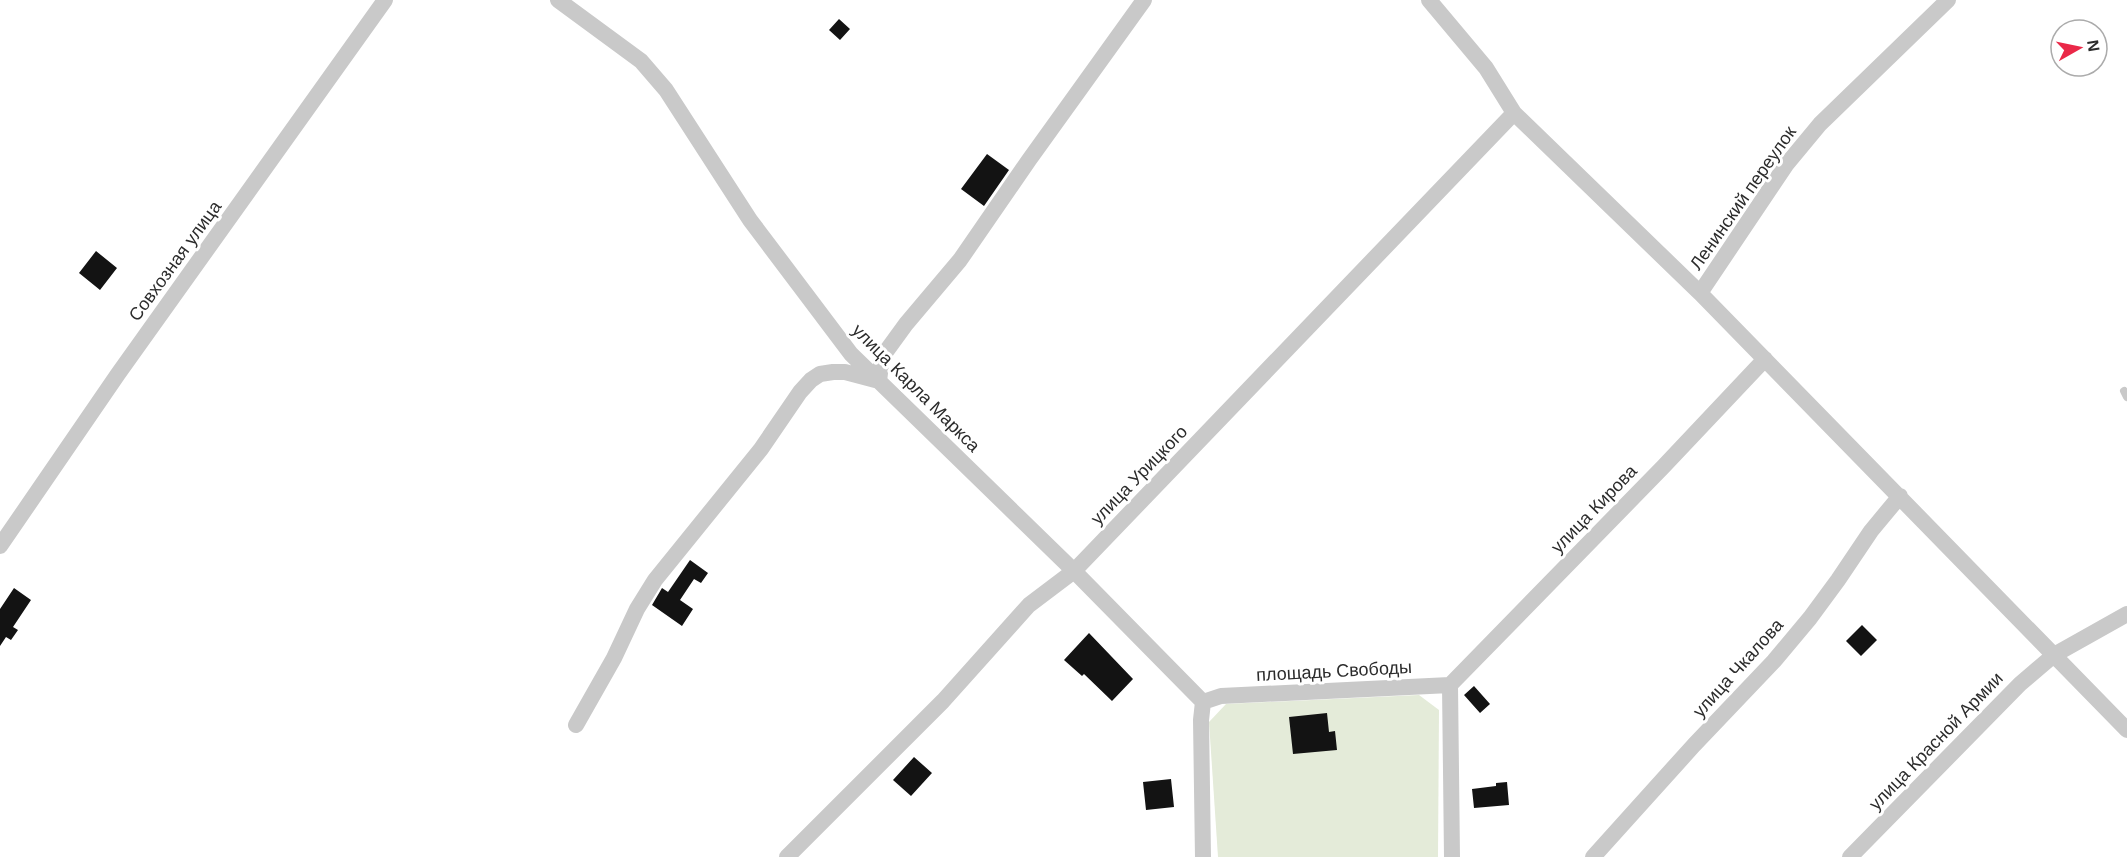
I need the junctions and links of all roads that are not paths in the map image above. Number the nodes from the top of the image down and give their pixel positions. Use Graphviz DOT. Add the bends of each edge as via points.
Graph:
graph roads {
  1 [pos="385,0"];
  2 [pos="558,0"];
  3 [pos="1144,0"];
  4 [pos="1429,0"];
  5 [pos="1948,0"];
  6 [pos="1514,113"];
  7 [pos="1700,293"];
  8 [pos="1765,359"];
  9 [pos="879,381"];
  10 [pos="1900,496"];
  11 [pos="0,546"];
  12 [pos="1074,571"];
  13 [pos="2127,614"];
  14 [pos="2054,655"];
  15 [pos="1450,685"];
  16 [pos="1203,702"];
  17 [pos="576,725"];
  18 [pos="2127,730"];
  19 [pos="787,857"];
  20 [pos="1203,857"];
  21 [pos="1452,857"];
  22 [pos="1593,857"];
  23 [pos="1850,857"];
  1 -- 11 [label="street, Совхозная улица"];
  2 -- 9 [label="street, улица Карла Маркса" via="641,61 666,90 750,220 851,354"];
  3 -- 9 [label="street" via="960,260 882,357"];
  4 -- 6 [label="street" via="1486,68"];
  5 -- 7 [label="street, Ленинский переулок" via="1820,124 1786,165"];
  6 -- 7 [label="street"];
  6 -- 12 [label="street, улица Урицкого"];
  7 -- 8 [label="street"];
  8 -- 10 [label="street"];
  8 -- 15 [label="street, улица Кирова"];
  9 -- 12 [label="street, улица Карла Маркса"];
  9 -- 17 [label="street" via="833,372 820,374 800,392 761,449 655,580"];
  10 -- 14 [label="street"];
  10 -- 22 [label="street, улица Чкалова" via="1788,644"];
  12 -- 16 [label="street, улица Карла Маркса"];
  12 -- 19 [label="street, улица Урицкого" via="1029,605 942,701"];
  13 -- 14 [label="street, улица Красной Армии"];
  14 -- 18 [label="street"];
  14 -- 23 [label="street, улица Красной Армии" via="2019,684"];
  15 -- 16 [label="street, площадь Свободы" via="1221,696"];
  15 -- 21 [label="street"];
  16 -- 20 [label="street"];
}
